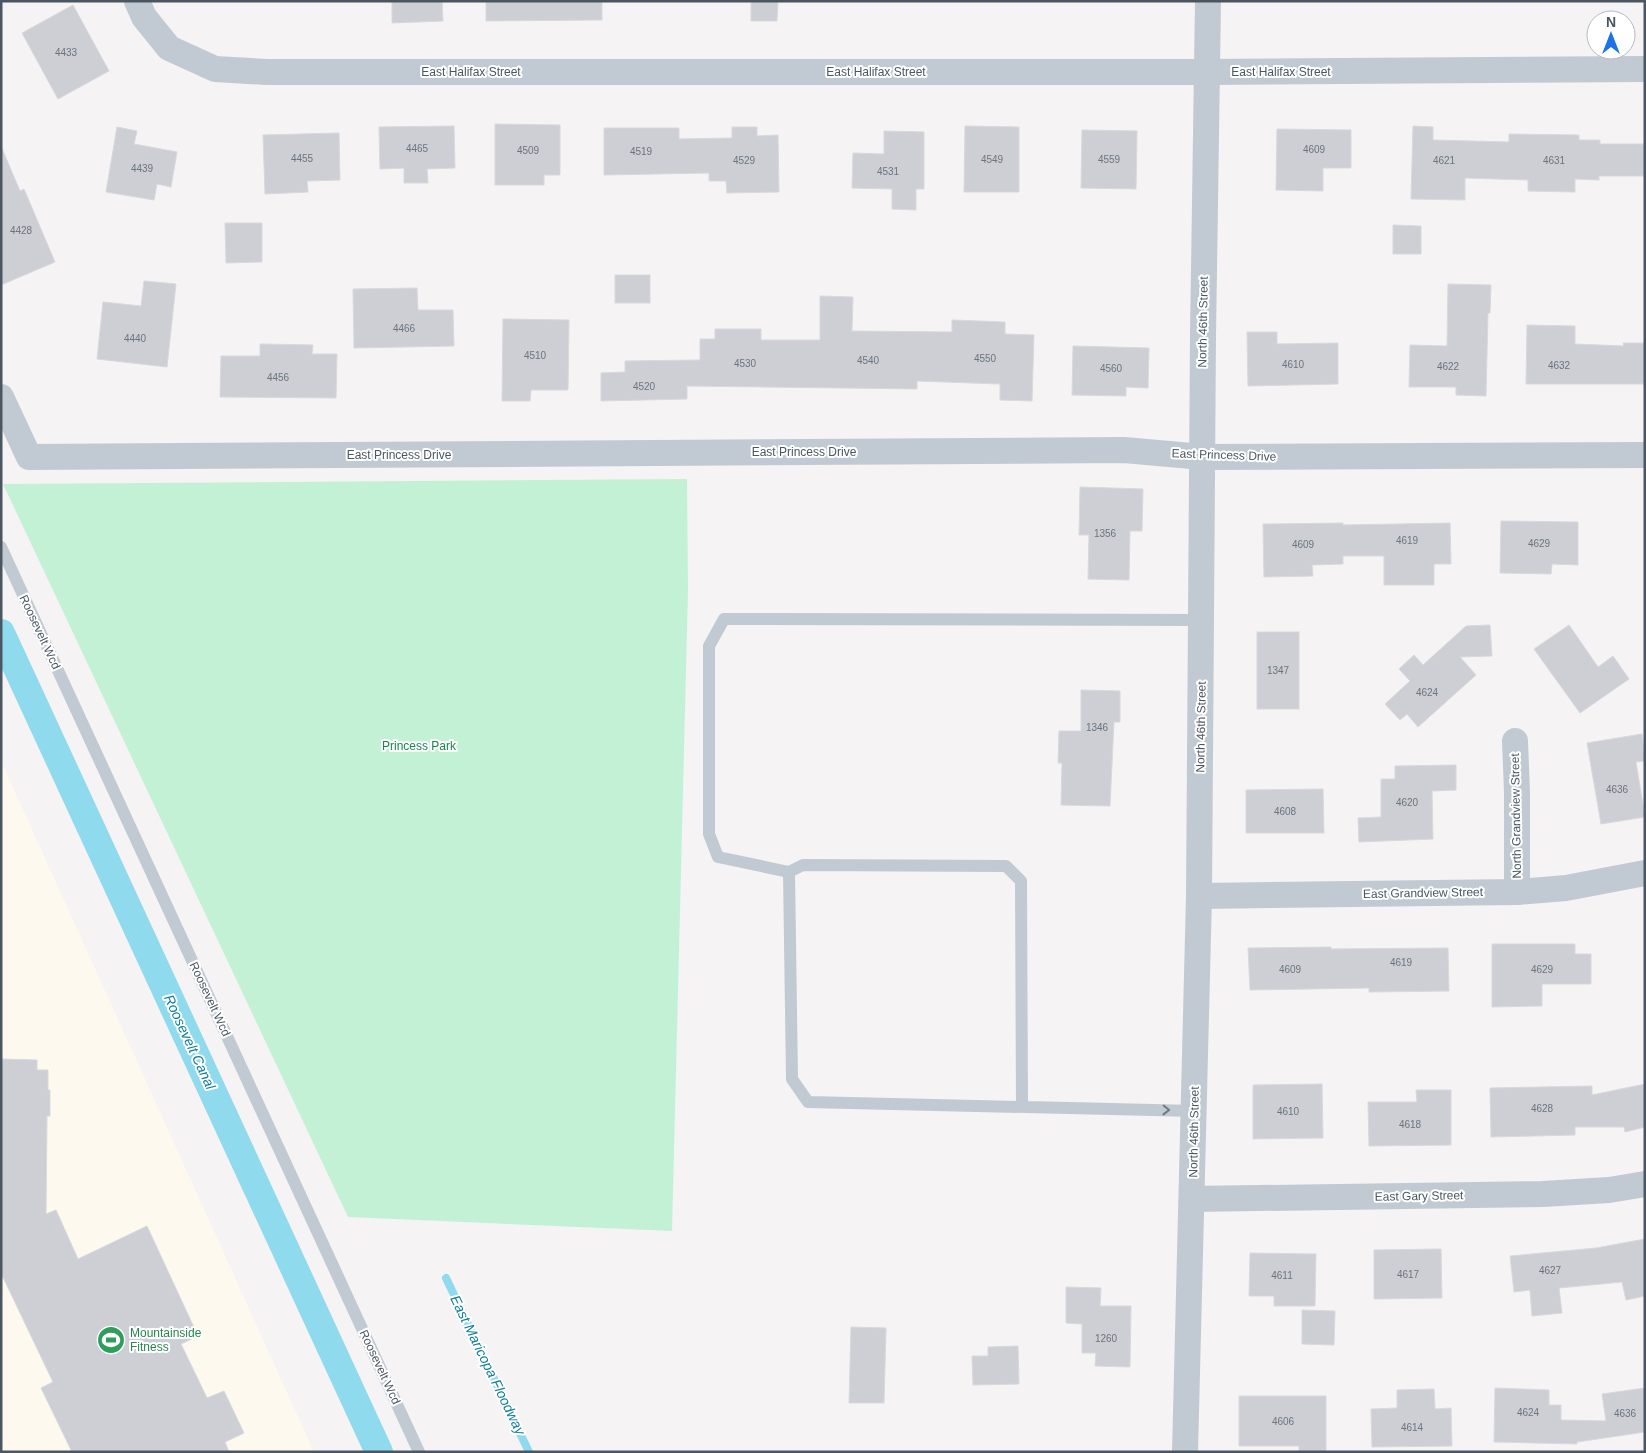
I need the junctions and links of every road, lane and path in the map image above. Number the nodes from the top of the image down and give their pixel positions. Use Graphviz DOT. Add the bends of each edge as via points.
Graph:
graph roads {
  1 [pos="137,1"];
  2 [pos="1208,1"];
  3 [pos="1645,69"];
  4 [pos="1207,72"];
  5 [pos="1,397"];
  6 [pos="1645,456"];
  7 [pos="1203,457"];
  8 [pos="1,547"];
  9 [pos="1202,620"];
  10 [pos="1515,741"];
  11 [pos="789,872"];
  12 [pos="1645,873"];
  13 [pos="1517,892"];
  14 [pos="1199,896"];
  15 [pos="1022,1107"];
  16 [pos="1195,1111"];
  17 [pos="1645,1184"];
  18 [pos="1192,1199"];
  19 [pos="420,1452"];
  20 [pos="1185,1452"];
  1 -- 4 [label="street, East Halifax Street" via="144,17 169,48 224,70"];
  2 -- 4 [label="street, North 46th Street"];
  3 -- 4 [label="street, East Halifax Street"];
  4 -- 7 [label="street, North 46th Street"];
  5 -- 7 [label="street, East Princess Drive" via="29,457 1124,450"];
  6 -- 7 [label="street, East Princess Drive"];
  7 -- 9 [label="street, North 46th Street"];
  8 -- 19 [label="lane, Roosevelt Wcd"];
  9 -- 11 [label="lane" via="724,619 709,646 709,834 718,857"];
  9 -- 14 [label="street, North 46th Street"];
  10 -- 13 [label="street, North Grandview Street"];
  11 -- 15 [label="lane" via="792,1079 808,1102"];
  11 -- 15 [label="lane" via="803,865 1006,866 1021,881"];
  12 -- 13 [label="street, East Grandview Street" via="1566,888"];
  13 -- 14 [label="street, East Grandview Street"];
  14 -- 16 [label="street, North 46th Street"];
  15 -- 16 [label="lane, one-way"];
  16 -- 18 [label="street, North 46th Street"];
  17 -- 18 [label="street, East Gary Street" via="1543,1194"];
  18 -- 20 [label="street, North 46th Street"];
}
